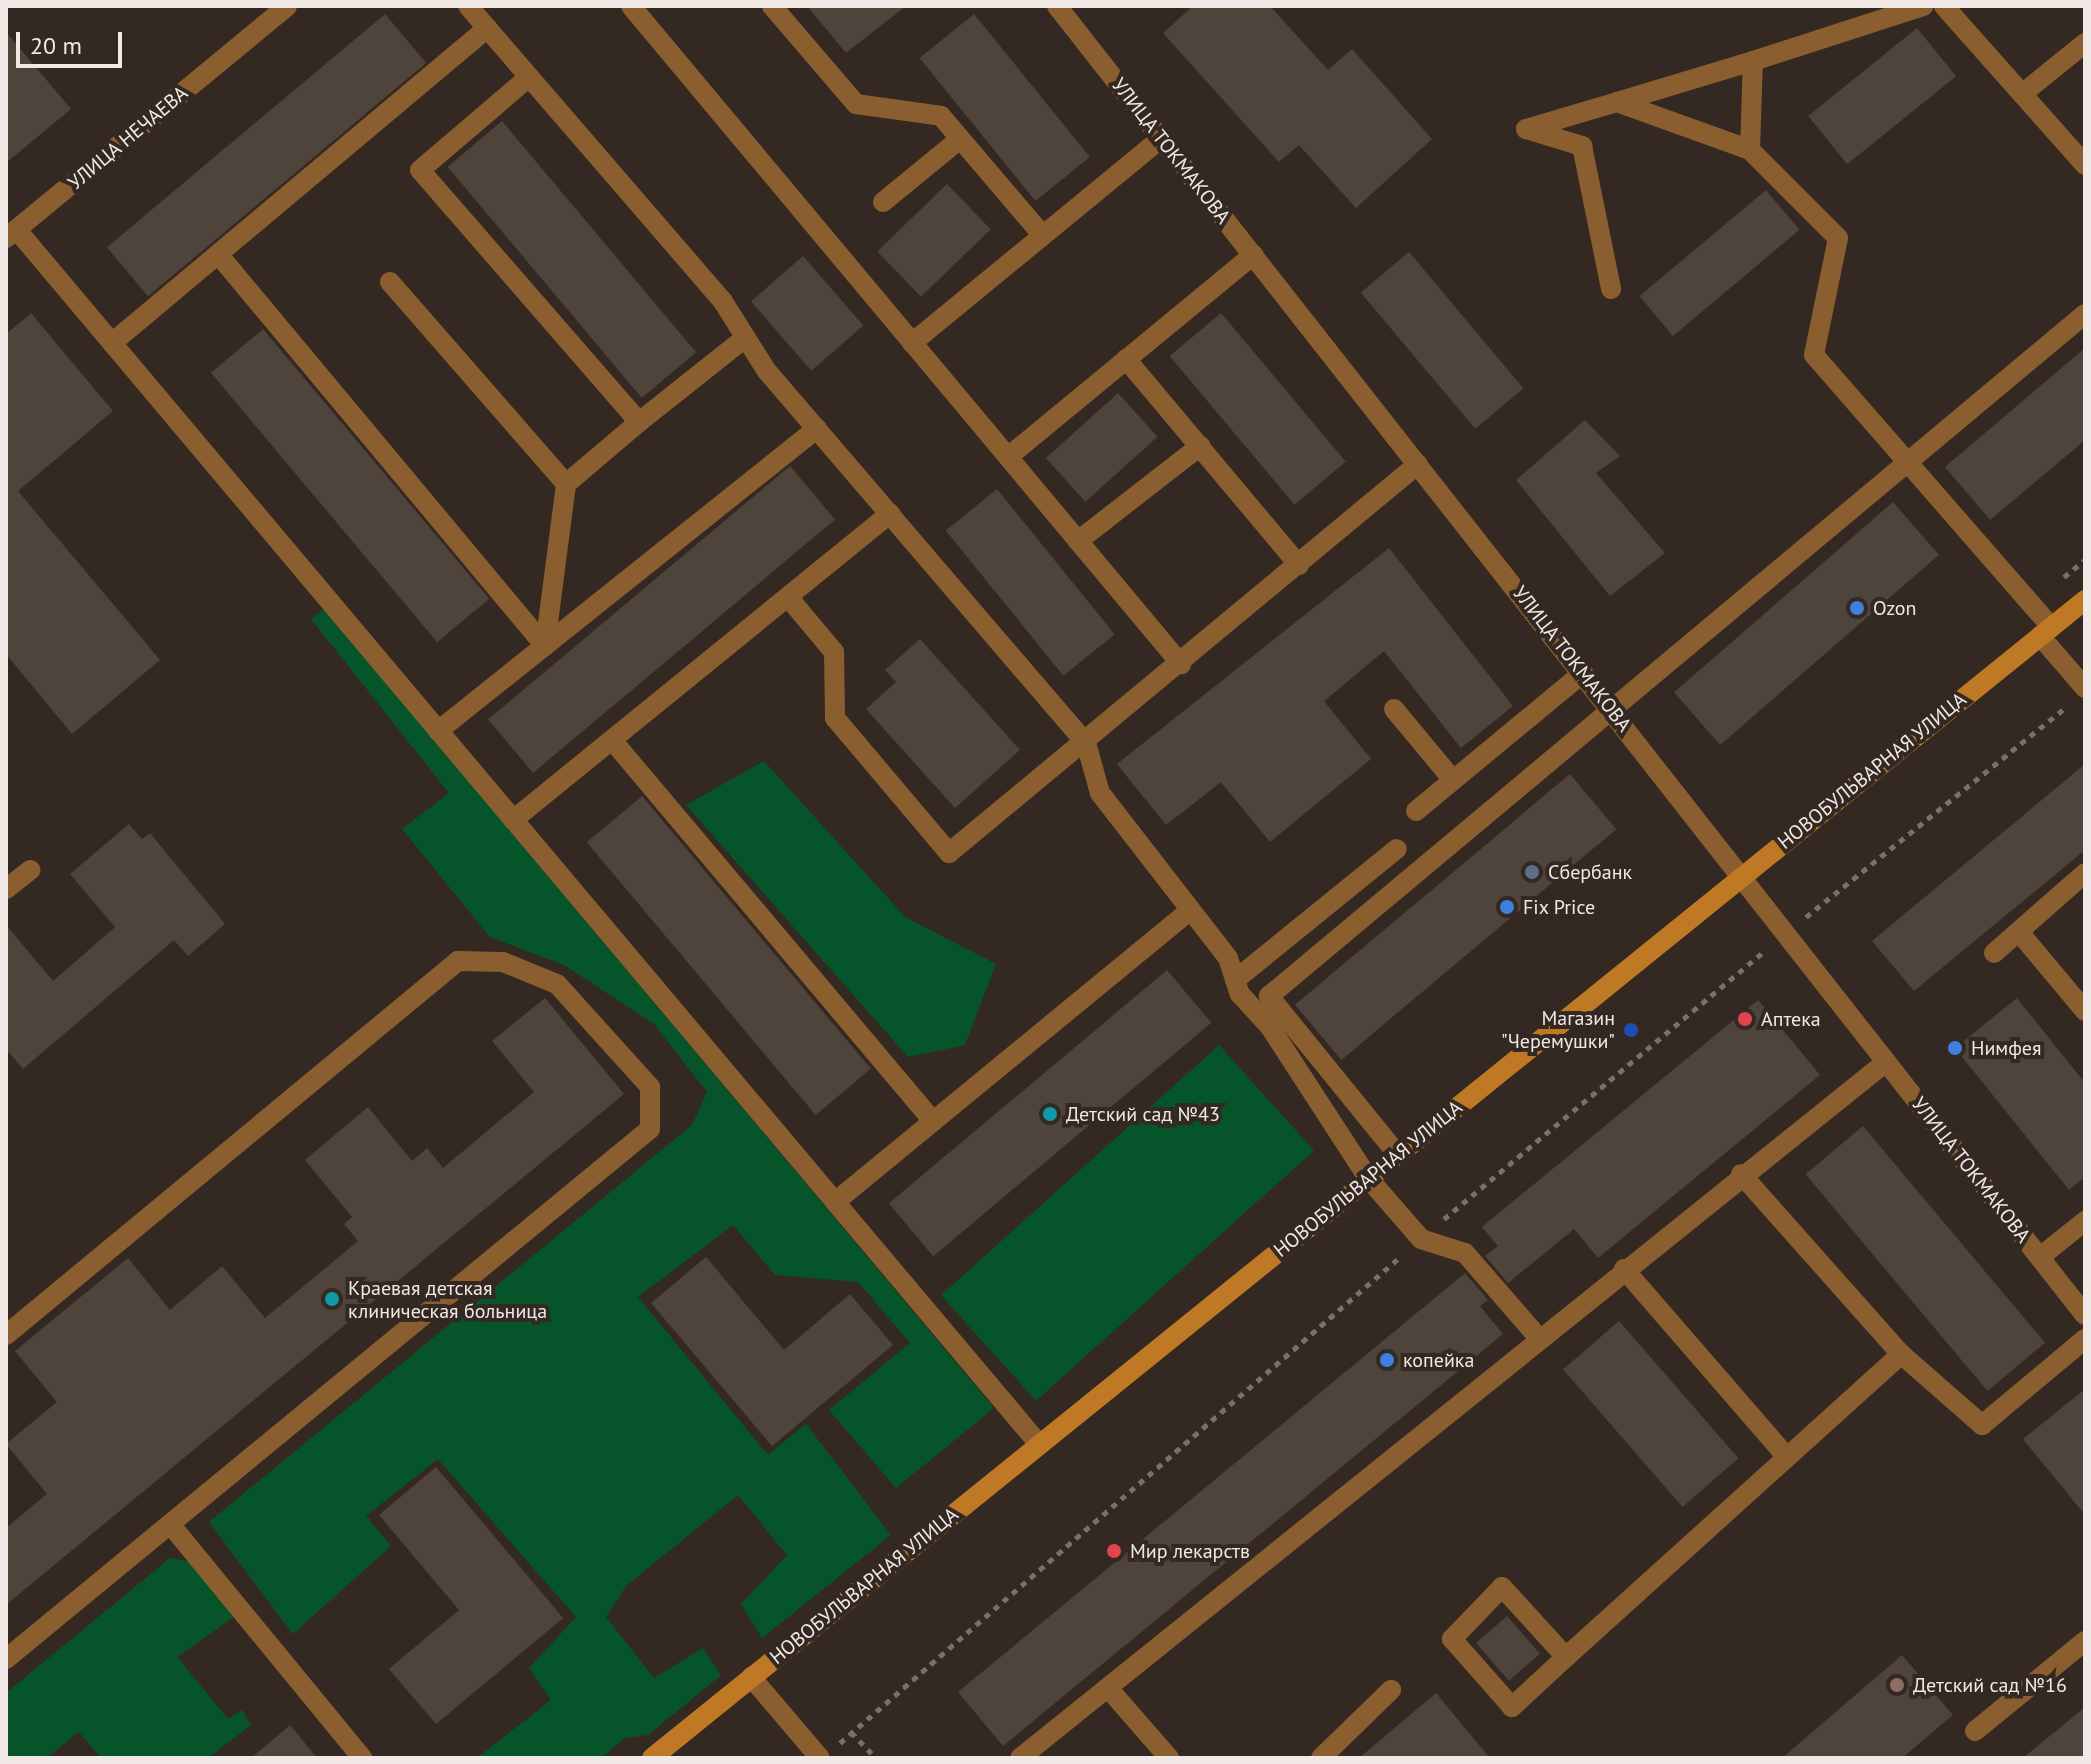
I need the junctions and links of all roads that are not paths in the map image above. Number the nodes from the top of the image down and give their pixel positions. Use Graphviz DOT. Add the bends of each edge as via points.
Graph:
graph roads {
  1 [pos="285,6"];
  2 [pos="468,6"];
  3 [pos="631,6"];
  4 [pos="772,6"];
  5 [pos="1057,6"];
  6 [pos="1923,6"];
  7 [pos="1944,6"];
  8 [pos="487,28"];
  9 [pos="2085,43"];
  10 [pos="1753,61"];
  11 [pos="529,77"];
  12 [pos="2022,94"];
  13 [pos="1617,102"];
  14 [pos="1162,138"];
  15 [pos="960,139"];
  16 [pos="1750,150"];
  17 [pos="2085,165"];
  18 [pos="883,202"];
  19 [pos="11,234"];
  20 [pos="1043,236"];
  21 [pos="218,254"];
  22 [pos="1253,255"];
  23 [pos="390,282"];
  24 [pos="1611,289"];
  25 [pos="2085,314"];
  26 [pos="745,338"];
  27 [pos="112,343"];
  28 [pos="912,343"];
  29 [pos="1126,359"];
  30 [pos="639,422"];
  31 [pos="817,428"];
  32 [pos="1200,446"];
  33 [pos="1008,457"];
  34 [pos="1910,460"];
  35 [pos="1418,464"];
  36 [pos="566,484"];
  37 [pos="890,514"];
  38 [pos="1078,541"];
  39 [pos="1299,565"];
  40 [pos="788,597"];
  41 [pos="2085,600"];
  42 [pos="2045,632"];
  43 [pos="545,646"];
  44 [pos="1181,664"];
  45 [pos="1583,673"];
  46 [pos="2085,688"];
  47 [pos="1394,709"];
  48 [pos="1611,709"];
  49 [pos="438,731"];
  50 [pos="612,740"];
  51 [pos="1086,743"];
  52 [pos="1453,780"];
  53 [pos="1416,811"];
  54 [pos="513,820"];
  55 [pos="1397,849"];
  56 [pos="30,870"];
  57 [pos="2085,873"];
  58 [pos="1742,876"];
  59 [pos="6,889"];
  60 [pos="1191,910"];
  61 [pos="2019,932"];
  62 [pos="1994,953"];
  63 [pos="1235,980"];
  64 [pos="2085,1011"];
  65 [pos="1886,1062"];
  66 [pos="933,1121"];
  67 [pos="1398,1155"];
  68 [pos="1741,1174"];
  69 [pos="1368,1178"];
  70 [pos="835,1202"];
  71 [pos="2085,1221"];
  72 [pos="2040,1257"];
  73 [pos="1624,1269"];
  74 [pos="2085,1315"];
  75 [pos="6,1335"];
  76 [pos="1539,1338"];
  77 [pos="2085,1339"];
  78 [pos="1901,1354"];
  79 [pos="1039,1444"];
  80 [pos="1787,1457"];
  81 [pos="170,1524"];
  82 [pos="2085,1641"];
  83 [pos="1566,1657"];
  84 [pos="6,1659"];
  85 [pos="751,1677"];
  86 [pos="1108,1688"];
  87 [pos="1391,1690"];
  88 [pos="1975,1731"];
  89 [pos="362,1758"];
  90 [pos="652,1758"];
  91 [pos="820,1758"];
  92 [pos="1020,1758"];
  93 [pos="1169,1758"];
  94 [pos="1321,1758"];
  1 -- 19 [label="street, УЛИЦА НЕЧАЕВА"];
  2 -- 8 [label="street"];
  3 -- 28 [label="street"];
  4 -- 15 [label="street" via="856,104 941,116"];
  5 -- 14 [label="street, УЛИЦА ТОКМАКОВА"];
  6 -- 10 [label="street"];
  7 -- 12 [label="street"];
  8 -- 11 [label="street"];
  8 -- 21 [label="street"];
  9 -- 12 [label="street"];
  10 -- 13 [label="street"];
  10 -- 16 [label="street"];
  11 -- 26 [label="street" via="722,300"];
  11 -- 30 [label="street" via="420,170"];
  12 -- 17 [label="street"];
  13 -- 16 [label="street"];
  13 -- 24 [label="street" via="1526,129 1582,146"];
  14 -- 20 [label="street"];
  14 -- 22 [label="street, УЛИЦА ТОКМАКОВА"];
  15 -- 18 [label="street"];
  15 -- 20 [label="street"];
  16 -- 34 [label="street" via="1838,238 1814,355"];
  19 -- 27 [label="street"];
  20 -- 28 [label="street"];
  21 -- 27 [label="street"];
  21 -- 43 [label="street"];
  22 -- 29 [label="street"];
  22 -- 35 [label="street, УЛИЦА ТОКМАКОВА"];
  23 -- 36 [label="street"];
  25 -- 34 [label="street"];
  26 -- 30 [label="street"];
  26 -- 31 [label="street"];
  27 -- 49 [label="street"];
  28 -- 33 [label="street"];
  29 -- 32 [label="street"];
  29 -- 33 [label="street"];
  30 -- 36 [label="street"];
  31 -- 37 [label="street"];
  31 -- 43 [label="street"];
  32 -- 38 [label="street"];
  32 -- 39 [label="street"];
  33 -- 38 [label="street"];
  34 -- 42 [label="street"];
  34 -- 48 [label="street"];
  35 -- 39 [label="street"];
  35 -- 45 [label="street, УЛИЦА ТОКМАКОВА"];
  36 -- 43 [label="street"];
  37 -- 40 [label="street"];
  37 -- 51 [label="street"];
  38 -- 44 [label="street"];
  39 -- 44 [label="street"];
  40 -- 50 [label="street"];
  40 -- 51 [label="street" via="834,652 835,718 949,853"];
  41 -- 42 [label="street, НОВОБУЛЬВАРНАЯ УЛИЦА"];
  42 -- 46 [label="street"];
  42 -- 58 [label="street, НОВОБУЛЬВАРНАЯ УЛИЦА"];
  43 -- 49 [label="street"];
  44 -- 51 [label="street"];
  45 -- 48 [label="street, УЛИЦА ТОКМАКОВА"];
  45 -- 52 [label="street"];
  47 -- 52 [label="street"];
  48 -- 58 [label="street, УЛИЦА ТОКМАКОВА"];
  48 -- 67 [label="street" via="1269,996"];
  49 -- 54 [label="street"];
  50 -- 54 [label="street"];
  50 -- 66 [label="street"];
  51 -- 60 [label="street" via="1100,793"];
  52 -- 53 [label="street"];
  54 -- 70 [label="street"];
  55 -- 63 [label="street"];
  56 -- 59 [label="street"];
  57 -- 61 [label="street"];
  58 -- 65 [label="street, УЛИЦА ТОКМАКОВА"];
  58 -- 67 [label="street, НОВОБУЛЬВАРНАЯ УЛИЦА"];
  60 -- 63 [label="street" via="1228,958"];
  60 -- 66 [label="street"];
  61 -- 62 [label="street"];
  61 -- 64 [label="street"];
  63 -- 69 [label="street"];
  65 -- 68 [label="street"];
  65 -- 72 [label="street, УЛИЦА ТОКМАКОВА"];
  66 -- 70 [label="street"];
  67 -- 69 [label="street, НОВОБУЛЬВАРНАЯ УЛИЦА"];
  68 -- 73 [label="street"];
  68 -- 78 [label="street"];
  69 -- 76 [label="street" via="1421,1239 1465,1253"];
  69 -- 79 [label="street, НОВОБУЛЬВАРНАЯ УЛИЦА"];
  70 -- 79 [label="street"];
  71 -- 72 [label="street"];
  72 -- 74 [label="street, УЛИЦА ТОКМАКОВА"];
  73 -- 76 [label="street"];
  73 -- 80 [label="street"];
  75 -- 81 [label="street" via="458,961 503,962 557,984 650,1087 650,1129"];
  76 -- 86 [label="street"];
  77 -- 78 [label="street" via="1982,1425"];
  78 -- 80 [label="street"];
  79 -- 85 [label="street, НОВОБУЛЬВАРНАЯ УЛИЦА"];
  80 -- 83 [label="street"];
  81 -- 84 [label="street"];
  81 -- 89 [label="street"];
  82 -- 88 [label="street"];
  83 -- 83 [label="street" via="1512,1707 1452,1639 1502,1587"];
  85 -- 90 [label="street, НОВОБУЛЬВАРНАЯ УЛИЦА"];
  85 -- 91 [label="street"];
  86 -- 92 [label="street"];
  86 -- 93 [label="street"];
  87 -- 94 [label="street"];
}
